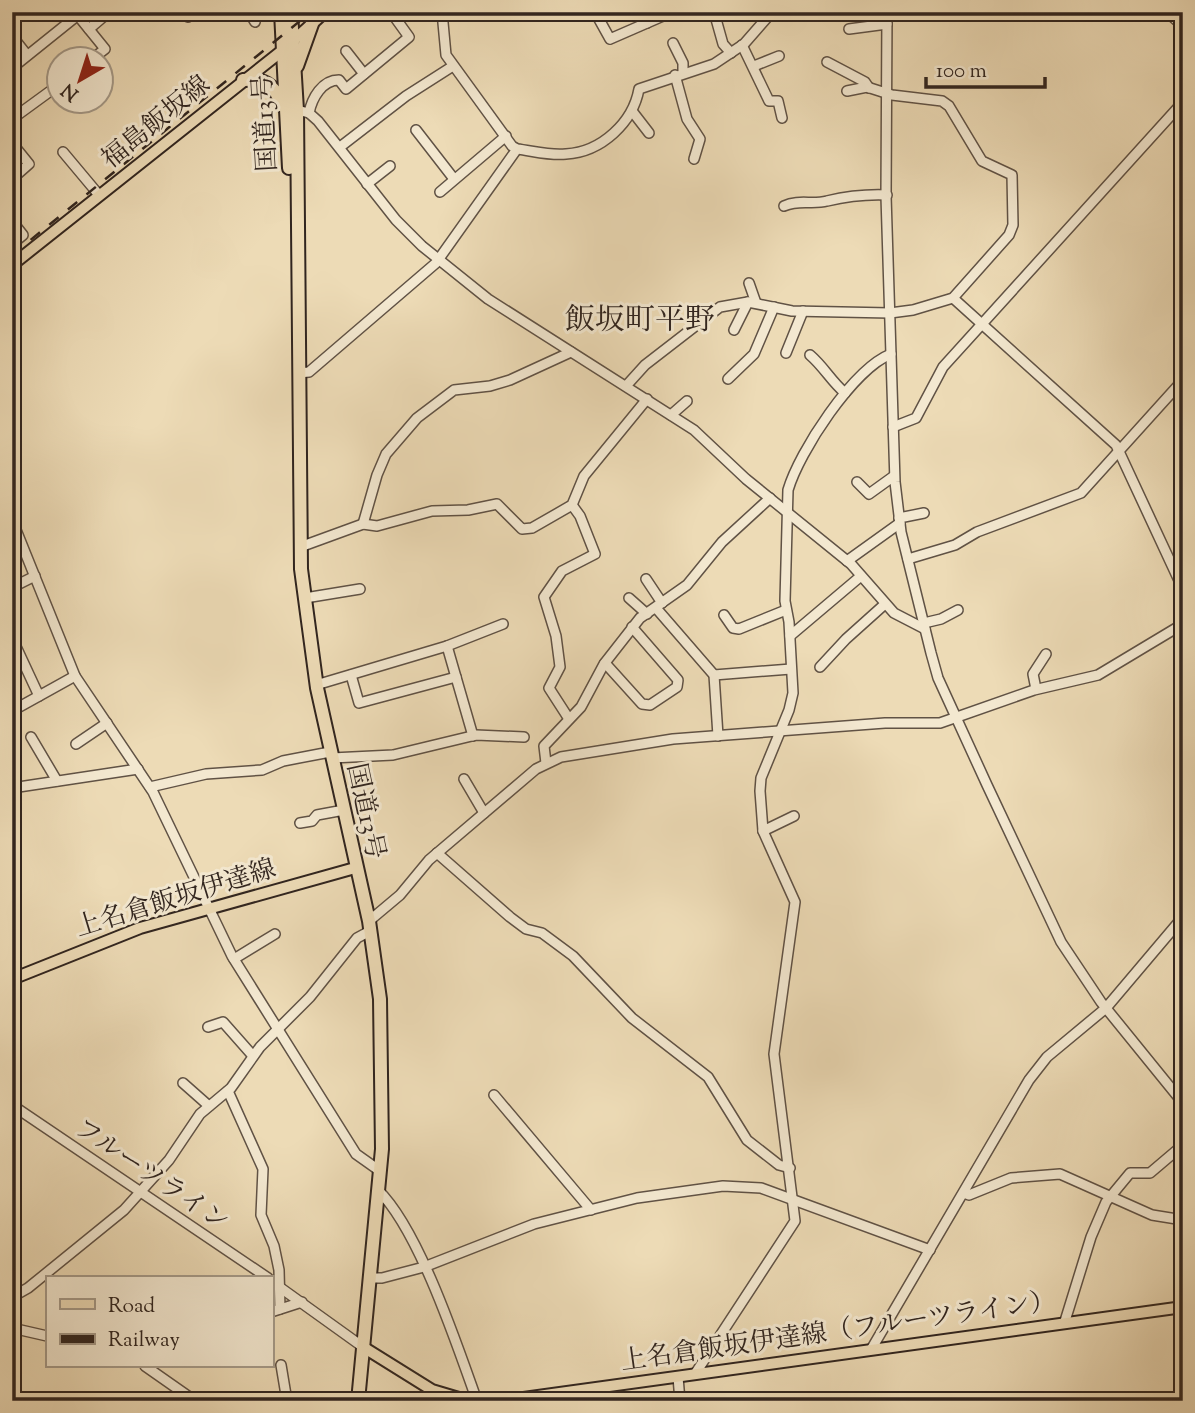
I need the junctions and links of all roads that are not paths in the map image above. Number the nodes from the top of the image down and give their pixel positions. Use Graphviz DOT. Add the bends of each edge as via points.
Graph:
graph roads {
  1 [pos="109,12"];
  2 [pos="184,12"];
  3 [pos="194,12"];
  4 [pos="249,12"];
  5 [pos="281,12"];
  6 [pos="291,12"];
  7 [pos="325,12"];
  8 [pos="391,12"];
  9 [pos="442,12"];
  10 [pos="595,12"];
  11 [pos="642,12"];
  12 [pos="671,12"];
  13 [pos="714,12"];
  14 [pos="887,12"];
  15 [pos="1167,12"];
  16 [pos="77,14"];
  17 [pos="768,14"];
  18 [pos="255,22"];
  19 [pos="647,23"];
  20 [pos="312,24"];
  21 [pos="887,24"];
  22 [pos="1183,26"];
  23 [pos="89,29"];
  24 [pos="849,29"];
  25 [pos="12,36"];
  26 [pos="673,43"];
  27 [pos="742,45"];
  28 [pos="102,46"];
  29 [pos="288,46"];
  30 [pos="346,51"];
  31 [pos="731,52"];
  32 [pos="27,55"];
  33 [pos="779,57"];
  34 [pos="827,62"];
  35 [pos="453,66"];
  36 [pos="754,66"];
  37 [pos="12,68"];
  38 [pos="294,74"];
  39 [pos="364,74"];
  40 [pos="679,74"];
  41 [pos="243,80"];
  42 [pos="869,88"];
  43 [pos="847,90"];
  44 [pos="887,93"];
  45 [pos="46,94"];
  46 [pos="1183,102"];
  47 [pos="303,111"];
  48 [pos="632,111"];
  49 [pos="782,118"];
  50 [pos="12,119"];
  51 [pos="416,130"];
  52 [pos="649,133"];
  53 [pos="506,136"];
  54 [pos="12,143"];
  55 [pos="340,147"];
  56 [pos="517,149"];
  57 [pos="63,152"];
  58 [pos="694,159"];
  59 [pos="390,166"];
  60 [pos="289,175"];
  61 [pos="12,179"];
  62 [pos="454,179"];
  63 [pos="367,184"];
  64 [pos="440,192"];
  65 [pos="99,195"];
  66 [pos="887,195"];
  67 [pos="784,206"];
  68 [pos="12,221"];
  69 [pos="296,231"];
  70 [pos="12,244"];
  71 [pos="439,260"];
  72 [pos="12,265"];
  73 [pos="749,283"];
  74 [pos="953,298"];
  75 [pos="752,303"];
  76 [pos="774,307"];
  77 [pos="803,311"];
  78 [pos="890,313"];
  79 [pos="981,323"];
  80 [pos="734,330"];
  81 [pos="571,352"];
  82 [pos="786,353"];
  83 [pos="891,354"];
  84 [pos="810,355"];
  85 [pos="299,373"];
  86 [pos="728,379"];
  87 [pos="1183,380"];
  88 [pos="626,386"];
  89 [pos="845,393"];
  90 [pos="647,399"];
  91 [pos="687,401"];
  92 [pos="671,415"];
  93 [pos="893,427"];
  94 [pos="1119,450"];
  95 [pos="894,476"];
  96 [pos="857,482"];
  97 [pos="770,498"];
  98 [pos="572,505"];
  99 [pos="786,510"];
  100 [pos="924,513"];
  101 [pos="12,520"];
  102 [pos="899,520"];
  103 [pos="363,524"];
  104 [pos="300,547"];
  105 [pos="908,559"];
  106 [pos="847,561"];
  107 [pos="35,576"];
  108 [pos="861,576"];
  109 [pos="646,579"];
  110 [pos="19,584"];
  111 [pos="360,589"];
  112 [pos="1183,589"];
  113 [pos="304,598"];
  114 [pos="628,598"];
  115 [pos="885,604"];
  116 [pos="659,606"];
  117 [pos="786,610"];
  118 [pos="958,610"];
  119 [pos="647,614"];
  120 [pos="724,615"];
  121 [pos="503,624"];
  122 [pos="1183,624"];
  123 [pos="924,626"];
  124 [pos="632,627"];
  125 [pos="790,636"];
  126 [pos="12,638"];
  127 [pos="447,646"];
  128 [pos="1046,654"];
  129 [pos="605,663"];
  130 [pos="820,667"];
  131 [pos="791,669"];
  132 [pos="351,675"];
  133 [pos="714,675"];
  134 [pos="75,676"];
  135 [pos="456,677"];
  136 [pos="316,685"];
  137 [pos="1037,689"];
  138 [pos="39,696"];
  139 [pos="12,711"];
  140 [pos="956,717"];
  141 [pos="569,719"];
  142 [pos="107,723"];
  143 [pos="781,730"];
  144 [pos="473,736"];
  145 [pos="718,736"];
  146 [pos="31,737"];
  147 [pos="524,737"];
  148 [pos="76,744"];
  149 [pos="331,755"];
  150 [pos="546,763"];
  151 [pos="138,769"];
  152 [pos="464,779"];
  153 [pos="57,781"];
  154 [pos="150,787"];
  155 [pos="12,788"];
  156 [pos="344,810"];
  157 [pos="484,813"];
  158 [pos="794,816"];
  159 [pos="300,823"];
  160 [pos="762,831"];
  161 [pos="437,853"];
  162 [pos="355,868"];
  163 [pos="206,908"];
  164 [pos="1183,917"];
  165 [pos="369,926"];
  166 [pos="275,934"];
  167 [pos="234,959"];
  168 [pos="12,979"];
  169 [pos="1106,1008"];
  170 [pos="208,1027"];
  171 [pos="277,1029"];
  172 [pos="253,1056"];
  173 [pos="183,1083"];
  174 [pos="228,1091"];
  175 [pos="494,1095"];
  176 [pos="1183,1102"];
  177 [pos="12,1105"];
  178 [pos="209,1106"];
  179 [pos="1183,1144"];
  180 [pos="790,1168"];
  181 [pos="380,1171"];
  182 [pos="378,1190"];
  183 [pos="140,1192"];
  184 [pos="964,1193"];
  185 [pos="1111,1196"];
  186 [pos="794,1198"];
  187 [pos="591,1210"];
  188 [pos="1183,1220"];
  189 [pos="930,1250"];
  190 [pos="424,1268"];
  191 [pos="264,1276"];
  192 [pos="370,1278"];
  193 [pos="273,1282"];
  194 [pos="12,1297"];
  195 [pos="302,1302"];
  196 [pos="1183,1307"];
  197 [pos="276,1311"];
  198 [pos="1065,1321"];
  199 [pos="12,1328"];
  200 [pos="46,1336"];
  201 [pos="363,1346"];
  202 [pos="872,1349"];
  203 [pos="281,1365"];
  204 [pos="148,1368"];
  205 [pos="695,1374"];
  206 [pos="678,1377"];
  207 [pos="195,1401"];
  208 [pos="287,1401"];
  209 [pos="358,1401"];
  210 [pos="469,1401"];
  211 [pos="477,1401"];
  212 [pos="501,1401"];
  213 [pos="680,1401"];
  1 -- 23 [label="street"];
  2 -- 3 [label="street" via="188,17"];
  4 -- 18 [label="street"];
  5 -- 29 [label="highway, 国道13号"];
  6 -- 29 [label="highway, 国道13号"];
  7 -- 20 [label="main road, 福島飯坂線"];
  8 -- 39 [label="street" via="409,37"];
  9 -- 35 [label="street" via="446,55"];
  10 -- 19 [label="street" via="610,39"];
  11 -- 19 [label="street"];
  12 -- 19 [label="street"];
  13 -- 31 [label="street" via="723,44"];
  14 -- 21 [label="street"];
  15 -- 22 [label="street"];
  16 -- 23 [label="street"];
  16 -- 32 [label="street"];
  17 -- 27 [label="street"];
  20 -- 29 [label="main road, 福島飯坂線"];
  20 -- 38 [label="highway"];
  21 -- 24 [label="street"];
  21 -- 44 [label="street"];
  23 -- 28 [label="street"];
  25 -- 32 [label="street"];
  26 -- 40 [label="street" via="683,62"];
  27 -- 31 [label="street"];
  27 -- 36 [label="street"];
  29 -- 38 [label="highway, 国道13号"];
  29 -- 41 [label="main road, 福島飯坂線"];
  29 -- 60 [label="highway, 国道13号"];
  30 -- 39 [label="street"];
  31 -- 40 [label="street" via="714,64"];
  32 -- 37 [label="street"];
  33 -- 36 [label="street"];
  34 -- 42 [label="street"];
  35 -- 53 [label="street"];
  35 -- 55 [label="street"];
  36 -- 49 [label="street" via="769,101 780,104"];
  38 -- 47 [label="highway, 国道13号"];
  39 -- 47 [label="street" via="346,89 334,80 312,97"];
  40 -- 48 [label="street" via="639,89"];
  40 -- 58 [label="street" via="687,118 700,139"];
  41 -- 60 [label="highway" via="261,80 277,93"];
  41 -- 65 [label="main road, 福島飯坂線"];
  42 -- 43 [label="street"];
  42 -- 44 [label="street"];
  44 -- 66 [label="street"];
  44 -- 74 [label="street" via="942,101 956,113 982,162 1012,175 1009,235"];
  45 -- 50 [label="street"];
  46 -- 79 [label="street"];
  47 -- 55 [label="street"];
  47 -- 69 [label="highway, 国道13号"];
  48 -- 52 [label="street"];
  48 -- 56 [label="street" via="620,129 576,153"];
  51 -- 62 [label="street"];
  53 -- 56 [label="street"];
  53 -- 62 [label="street"];
  54 -- 61 [label="street" via="29,164"];
  55 -- 63 [label="street"];
  56 -- 71 [label="street"];
  57 -- 65 [label="street"];
  59 -- 63 [label="street"];
  60 -- 69 [label="highway, 国道13号"];
  62 -- 64 [label="street"];
  63 -- 71 [label="street" via="396,220"];
  65 -- 72 [label="main road, 福島飯坂線"];
  66 -- 67 [label="street" via="860,194"];
  66 -- 78 [label="street"];
  68 -- 70 [label="street" via="23,235"];
  69 -- 85 [label="highway, 国道13号"];
  71 -- 81 [label="street" via="488,299"];
  71 -- 85 [label="street" via="309,372"];
  73 -- 75 [label="street"];
  74 -- 78 [label="street"];
  74 -- 79 [label="street"];
  75 -- 76 [label="street"];
  75 -- 80 [label="street"];
  75 -- 88 [label="street" via="730,303 713,311"];
  76 -- 77 [label="street"];
  76 -- 86 [label="street" via="754,354"];
  77 -- 78 [label="street"];
  77 -- 82 [label="street"];
  78 -- 83 [label="street"];
  79 -- 93 [label="street" via="943,367 922,411"];
  79 -- 94 [label="street"];
  81 -- 88 [label="street"];
  81 -- 103 [label="street" via="510,380 454,390 417,418 386,454"];
  83 -- 89 [label="street"];
  83 -- 93 [label="street"];
  84 -- 89 [label="street"];
  85 -- 104 [label="highway, 国道13号"];
  87 -- 94 [label="street"];
  88 -- 90 [label="street"];
  89 -- 99 [label="street" via="792,474"];
  90 -- 92 [label="street"];
  90 -- 98 [label="street" via="584,476"];
  91 -- 92 [label="street"];
  92 -- 97 [label="street" via="711,443"];
  93 -- 95 [label="street"];
  94 -- 105 [label="street" via="1081,493 977,531 955,545"];
  94 -- 112 [label="street"];
  95 -- 96 [label="street" via="869,494"];
  95 -- 102 [label="street"];
  97 -- 99 [label="street"];
  97 -- 116 [label="street" via="722,542 699,573"];
  98 -- 103 [label="street" via="526,530 497,504 432,510 384,526"];
  98 -- 141 [label="street" via="596,554 562,571 544,597 560,667 549,688"];
  99 -- 106 [label="street"];
  99 -- 117 [label="street"];
  100 -- 102 [label="street"];
  101 -- 107 [label="street"];
  102 -- 105 [label="street"];
  102 -- 106 [label="street"];
  103 -- 104 [label="street"];
  104 -- 113 [label="highway, 国道13号"];
  105 -- 123 [label="street"];
  106 -- 108 [label="street"];
  107 -- 110 [label="street"];
  107 -- 134 [label="street"];
  108 -- 115 [label="street"];
  108 -- 125 [label="street"];
  109 -- 116 [label="street"];
  111 -- 113 [label="street"];
  113 -- 136 [label="highway, 国道13号"];
  114 -- 119 [label="street"];
  115 -- 123 [label="street"];
  115 -- 130 [label="street"];
  116 -- 119 [label="street"];
  116 -- 133 [label="street"];
  117 -- 120 [label="street" via="739,629"];
  117 -- 125 [label="street"];
  118 -- 123 [label="street"];
  119 -- 124 [label="street"];
  121 -- 127 [label="street"];
  122 -- 137 [label="street" via="1098,675"];
  123 -- 140 [label="street"];
  124 -- 129 [label="street"];
  124 -- 129 [label="street" via="678,680 677,688 650,705 642,704"];
  125 -- 131 [label="street"];
  126 -- 138 [label="street"];
  127 -- 132 [label="street"];
  127 -- 135 [label="street"];
  128 -- 137 [label="street" via="1032,674"];
  129 -- 141 [label="street" via="586,701"];
  131 -- 133 [label="street"];
  131 -- 143 [label="street" via="793,693"];
  132 -- 135 [label="street" via="359,704"];
  132 -- 136 [label="street"];
  133 -- 145 [label="street"];
  134 -- 138 [label="street"];
  134 -- 142 [label="street"];
  135 -- 144 [label="street"];
  136 -- 149 [label="highway, 国道13号"];
  137 -- 140 [label="street"];
  138 -- 139 [label="street"];
  140 -- 143 [label="street" via="920,725"];
  140 -- 169 [label="street" via="1061,942"];
  141 -- 150 [label="street" via="544,746"];
  142 -- 148 [label="street"];
  142 -- 151 [label="street"];
  143 -- 145 [label="street"];
  143 -- 160 [label="street" via="761,778"];
  144 -- 147 [label="street"];
  144 -- 149 [label="street" via="393,755"];
  145 -- 150 [label="street" via="612,748"];
  146 -- 153 [label="street"];
  149 -- 154 [label="street"];
  149 -- 156 [label="highway, 国道13号"];
  150 -- 157 [label="street"];
  151 -- 153 [label="street"];
  151 -- 154 [label="street"];
  152 -- 157 [label="street"];
  153 -- 155 [label="street"];
  154 -- 163 [label="street"];
  156 -- 159 [label="street"];
  156 -- 162 [label="highway, 国道13号"];
  157 -- 161 [label="street"];
  158 -- 160 [label="street"];
  160 -- 180 [label="street" via="795,902 774,1054"];
  161 -- 165 [label="street"];
  161 -- 180 [label="street" via="502,911 573,956 632,1018 708,1077 747,1140"];
  162 -- 163 [label="main road, 上名倉飯坂伊達線"];
  162 -- 165 [label="highway, 国道13号"];
  163 -- 167 [label="street"];
  163 -- 168 [label="main road, 上名倉飯坂伊達線" via="140,928"];
  164 -- 169 [label="street"];
  165 -- 171 [label="street"];
  165 -- 181 [label="highway, 国道13号" via="380,999"];
  166 -- 167 [label="street"];
  167 -- 171 [label="street"];
  169 -- 176 [label="street"];
  169 -- 184 [label="street" via="1037,1069"];
  170 -- 172 [label="street" via="223,1023"];
  171 -- 172 [label="street"];
  171 -- 181 [label="street" via="356,1154"];
  172 -- 174 [label="street"];
  173 -- 178 [label="street"];
  174 -- 178 [label="street"];
  174 -- 193 [label="street" via="263,1169 261,1215 274,1246"];
  175 -- 187 [label="street"];
  177 -- 183 [label="street, フルーツライン"];
  178 -- 183 [label="street"];
  179 -- 185 [label="street" via="1150,1174 1130,1173"];
  180 -- 186 [label="street"];
  181 -- 182 [label="highway, 国道13号"];
  182 -- 190 [label="street" via="403,1224"];
  182 -- 192 [label="highway, 国道13号"];
  183 -- 191 [label="street, フルーツライン"];
  183 -- 194 [label="street" via="111,1222"];
  184 -- 185 [label="street" via="1012,1178 1051,1173"];
  184 -- 189 [label="street"];
  185 -- 188 [label="street" via="1152,1215"];
  185 -- 198 [label="street" via="1091,1237"];
  186 -- 187 [label="street" via="761,1188 723,1186 637,1198"];
  186 -- 189 [label="street"];
  186 -- 205 [label="street" via="791,1230"];
  187 -- 190 [label="street" via="514,1230"];
  189 -- 202 [label="street"];
  190 -- 192 [label="street"];
  190 -- 211 [label="street"];
  192 -- 201 [label="highway, 国道13号"];
  193 -- 195 [label="street, フルーツライン"];
  193 -- 197 [label="street"];
  195 -- 197 [label="street"];
  195 -- 201 [label="street, フルーツライン"];
  196 -- 198 [label="main road, 上名倉飯坂伊達線（フルーツライン）"];
  198 -- 202 [label="main road, 上名倉飯坂伊達線（フルーツライン）"];
  199 -- 200 [label="street"];
  201 -- 209 [label="highway, 国道13号"];
  201 -- 210 [label="main road" via="425,1386"];
  202 -- 205 [label="main road, 上名倉飯坂伊達線（フルーツライン）"];
  203 -- 208 [label="street"];
  204 -- 207 [label="street"];
  205 -- 206 [label="main road, 上名倉飯坂伊達線（フルーツライン）"];
  206 -- 212 [label="main road, 上名倉飯坂伊達線（フルーツライン）"];
  206 -- 213 [label="street"];
}
